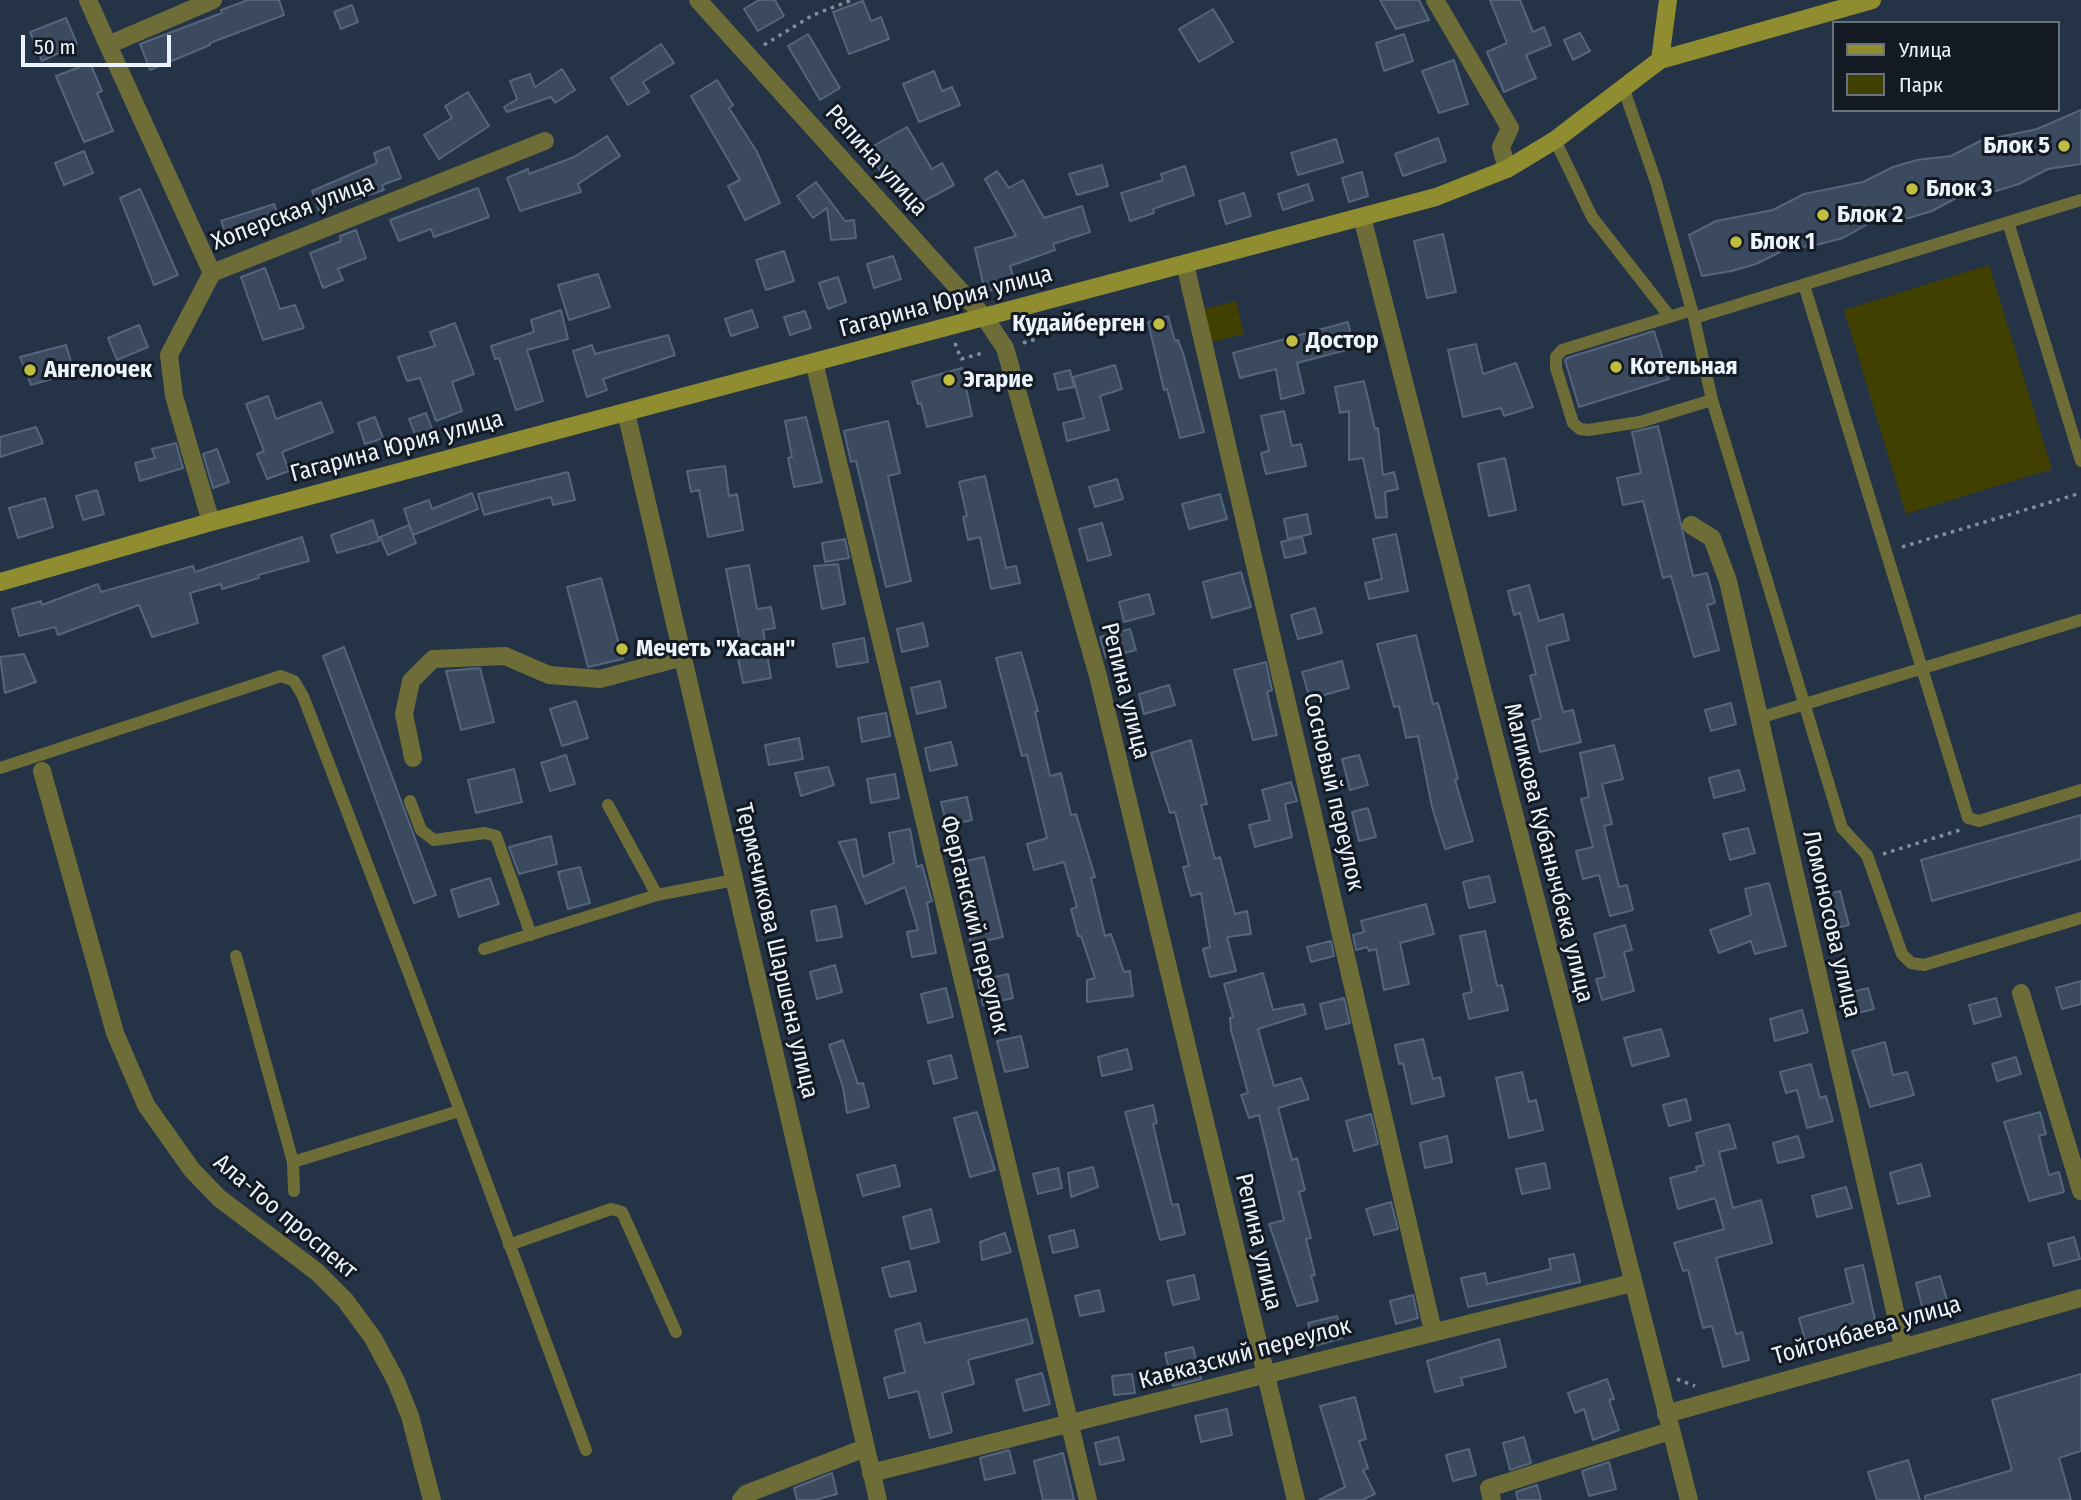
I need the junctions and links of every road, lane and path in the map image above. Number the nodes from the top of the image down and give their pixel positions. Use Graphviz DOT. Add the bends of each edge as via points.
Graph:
graph roads {
  1 [pos="88,0"];
  2 [pos="212,0"];
  3 [pos="698,0"];
  4 [pos="852,0"];
  5 [pos="1435,0"];
  6 [pos="1668,0"];
  7 [pos="1872,0"];
  8 [pos="108,45"];
  9 [pos="748,56"];
  10 [pos="1660,60"];
  11 [pos="1623,87"];
  12 [pos="1555,140"];
  13 [pos="545,141"];
  14 [pos="1507,169"];
  15 [pos="2081,200"];
  16 [pos="1362,217"];
  17 [pos="2008,222"];
  18 [pos="1185,264"];
  19 [pos="212,273"];
  20 [pos="1804,285"];
  21 [pos="1693,314"];
  22 [pos="1670,317"];
  23 [pos="985,318"];
  24 [pos="1035,324"];
  25 [pos="955,343"];
  26 [pos="1021,343"];
  27 [pos="983,353"];
  28 [pos="814,362"];
  29 [pos="1712,400"];
  30 [pos="626,412"];
  31 [pos="2081,461"];
  32 [pos="2081,493"];
  33 [pos="211,522"];
  34 [pos="1691,525"];
  35 [pos="1885,552"];
  36 [pos="0,582"];
  37 [pos="2081,620"];
  38 [pos="683,657"];
  39 [pos="1920,669"];
  40 [pos="1804,704"];
  41 [pos="1759,718"];
  42 [pos="413,758"];
  43 [pos="0,768"];
  44 [pos="42,771"];
  45 [pos="2081,790"];
  46 [pos="410,801"];
  47 [pos="608,805"];
  48 [pos="1968,818"];
  49 [pos="1869,859"];
  50 [pos="734,880"];
  51 [pos="657,895"];
  52 [pos="2081,918"];
  53 [pos="531,935"];
  54 [pos="484,950"];
  55 [pos="236,956"];
  56 [pos="2021,993"];
  57 [pos="459,1111"];
  58 [pos="293,1162"];
  59 [pos="294,1191"];
  60 [pos="2081,1191"];
  61 [pos="509,1245"];
  62 [pos="1632,1283"];
  63 [pos="2081,1298"];
  64 [pos="1433,1331"];
  65 [pos="676,1332"];
  66 [pos="1903,1346"];
  67 [pos="1265,1375"];
  68 [pos="1677,1379"];
  69 [pos="1700,1388"];
  70 [pos="1666,1414"];
  71 [pos="1070,1425"];
  72 [pos="1670,1432"];
  73 [pos="865,1448"];
  74 [pos="586,1450"];
  75 [pos="871,1473"];
  76 [pos="432,1500"];
  77 [pos="741,1500"];
  78 [pos="878,1500"];
  79 [pos="1088,1500"];
  80 [pos="1296,1500"];
  81 [pos="1492,1500"];
  82 [pos="1689,1500"];
  1 -- 8 [label="street, Хоперская улица"];
  2 -- 8 [label="street"];
  3 -- 9 [label="street, Репина улица"];
  4 -- 9 [label="path" via="813,15"];
  5 -- 14 [label="street" via="1510,128 1501,147"];
  6 -- 10 [label="main road"];
  7 -- 10 [label="main road, Гагарина Юрия улица"];
  8 -- 19 [label="street, Хоперская улица"];
  9 -- 23 [label="street, Репина улица"];
  10 -- 11 [label="main road, Гагарина Юрия улица"];
  11 -- 12 [label="main road, Гагарина Юрия улица"];
  11 -- 21 [label="lane" via="1657,182"];
  12 -- 14 [label="main road, Гагарина Юрия улица"];
  12 -- 22 [label="lane" via="1592,217"];
  13 -- 19 [label="street, Хоперская улица"];
  14 -- 16 [label="main road, Гагарина Юрия улица" via="1436,197"];
  15 -- 17 [label="lane"];
  16 -- 18 [label="main road, Гагарина Юрия улица"];
  16 -- 62 [label="street, Маликова Кубанычбека улица"];
  17 -- 20 [label="lane"];
  17 -- 31 [label="lane"];
  18 -- 23 [label="main road, Гагарина Юрия улица"];
  18 -- 64 [label="street, Сосновый переулок"];
  19 -- 33 [label="street" via="169,355 174,396"];
  20 -- 21 [label="lane"];
  20 -- 35 [label="lane"];
  21 -- 22 [label="lane"];
  21 -- 29 [label="lane"];
  22 -- 29 [label="lane" via="1562,350 1556,368 1573,423 1588,430 1627,424"];
  23 -- 28 [label="main road, Гагарина Юрия улица"];
  23 -- 67 [label="street, Репина улица" via="1005,348 1098,676"];
  24 -- 26 [label="path" via="1036,339"];
  25 -- 27 [label="path" via="961,359"];
  28 -- 30 [label="main road, Гагарина Юрия улица"];
  28 -- 71 [label="street, Ферганский переулок"];
  29 -- 40 [label="lane"];
  30 -- 33 [label="main road, Гагарина Юрия улица"];
  30 -- 38 [label="street, Термечикова Шаршена улица"];
  32 -- 35 [label="path"];
  33 -- 36 [label="main road, Гагарина Юрия улица"];
  34 -- 41 [label="street, Ломоносова улица" via="1712,538 1728,581"];
  35 -- 39 [label="lane"];
  37 -- 39 [label="lane"];
  38 -- 42 [label="street" via="600,679 549,675 505,656 433,659 411,681 408,692 404,714"];
  38 -- 50 [label="street, Термечикова Шаршена улица"];
  39 -- 40 [label="lane"];
  39 -- 48 [label="lane"];
  40 -- 41 [label="lane"];
  40 -- 49 [label="lane" via="1842,828"];
  41 -- 66 [label="street, Ломоносова улица"];
  43 -- 57 [label="lane" via="281,676 293,681 303,696"];
  44 -- 76 [label="street, Ала-Тоо проспект" via="115,1033 146,1104 192,1170 219,1198 317,1272 373,1338 410,1416"];
  45 -- 48 [label="lane" via="1979,821"];
  46 -- 53 [label="lane" via="421,830 434,840 485,833 496,836"];
  47 -- 51 [label="lane"];
  48 -- 49 [label="path" via="1963,829"];
  49 -- 52 [label="lane" via="1902,954 1910,963 1924,965"];
  50 -- 51 [label="lane"];
  50 -- 73 [label="street, Термечикова Шаршена улица"];
  51 -- 53 [label="lane"];
  53 -- 54 [label="lane"];
  55 -- 58 [label="lane"];
  56 -- 60 [label="street"];
  57 -- 58 [label="lane"];
  57 -- 61 [label="lane"];
  58 -- 59 [label="lane"];
  61 -- 65 [label="lane" via="611,1209 622,1212"];
  61 -- 74 [label="lane"];
  62 -- 64 [label="street, Кавказский переулок"];
  62 -- 70 [label="street, Маликова Кубанычбека улица"];
  63 -- 66 [label="street, Тойгонбаева улица"];
  64 -- 67 [label="street, Кавказский переулок"];
  66 -- 70 [label="street, Тойгонбаева улица"];
  67 -- 71 [label="street, Кавказский переулок"];
  67 -- 80 [label="street, Репина улица"];
  68 -- 69 [label="path"];
  70 -- 72 [label="street, Маликова Кубанычбека улица"];
  71 -- 75 [label="street, Кавказский переулок"];
  71 -- 79 [label="street, Ферганский переулок"];
  72 -- 81 [label="street" via="1489,1488"];
  72 -- 82 [label="street, Маликова Кубанычбека улица"];
  73 -- 75 [label="street, Термечикова Шаршена улица"];
  73 -- 77 [label="street" via="746,1494"];
  75 -- 78 [label="street, Термечикова Шаршена улица"];
}
